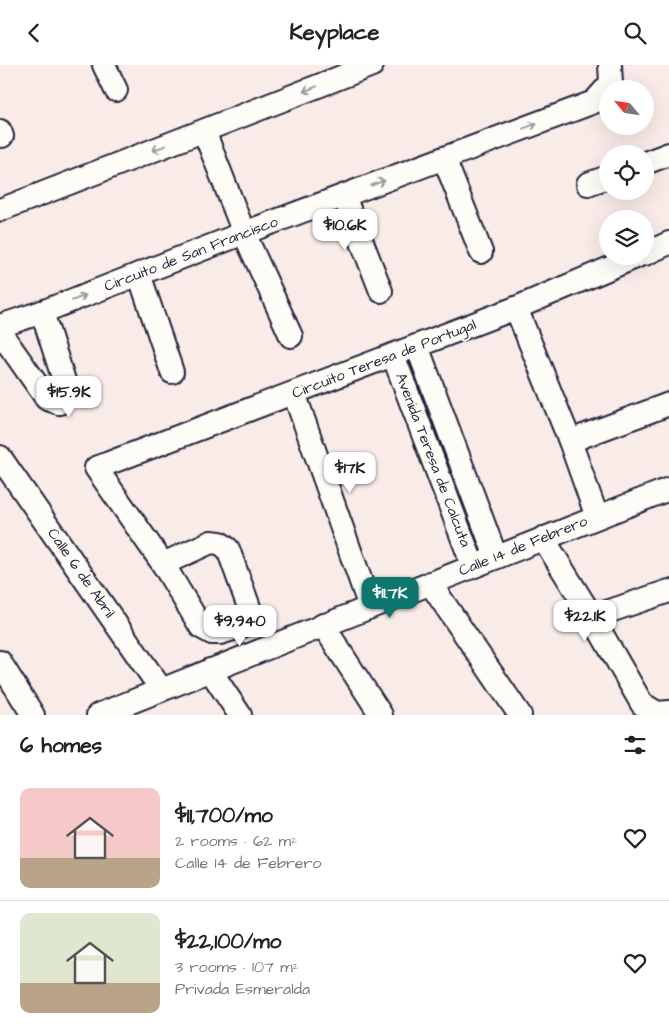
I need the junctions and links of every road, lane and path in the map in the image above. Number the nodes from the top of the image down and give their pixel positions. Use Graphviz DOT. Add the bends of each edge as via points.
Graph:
graph roads {
  1 [pos="104,65"];
  2 [pos="372,65"];
  3 [pos="610,65"];
  4 [pos="116,90"];
  5 [pos="204,131"];
  6 [pos="669,154"];
  7 [pos="444,158"];
  8 [pos="654,160"];
  9 [pos="344,196"];
  10 [pos="0,210"];
  11 [pos="244,233"];
  12 [pos="669,243"];
  13 [pos="654,249"];
  14 [pos="481,252"];
  15 [pos="617,265"];
  16 [pos="139,274"];
  17 [pos="381,291"];
  18 [pos="516,308"];
  19 [pos="42,312"];
  20 [pos="0,326"];
  21 [pos="0,332"];
  22 [pos="291,336"];
  23 [pos="417,346"];
  24 [pos="393,355"];
  25 [pos="172,372"];
  26 [pos="294,393"];
  27 [pos="669,404"];
  28 [pos="570,441"];
  29 [pos="0,457"];
  30 [pos="669,489"];
  31 [pos="597,517"];
  32 [pos="543,538"];
  33 [pos="496,557"];
  34 [pos="163,564"];
  35 [pos="473,566"];
  36 [pos="430,583"];
  37 [pos="669,591"];
  38 [pos="370,607"];
  39 [pos="592,617"];
  40 [pos="323,625"];
  41 [pos="0,662"];
  42 [pos="210,670"];
  43 [pos="161,689"];
  44 [pos="669,711"];
  45 [pos="33,715"];
  46 [pos="98,715"];
  47 [pos="240,715"];
  48 [pos="380,715"];
  49 [pos="520,715"];
  1 -- 4 [label="street"];
  2 -- 5 [label="street, one-way"];
  7 -- 3 [label="street, Circuito de San Francisco, one-way" via="594,103 611,83"];
  5 -- 10 [label="street, one-way"];
  5 -- 11 [label="street"];
  6 -- 8 [label="street"];
  9 -- 7 [label="street, Circuito de San Francisco, one-way"];
  7 -- 14 [label="street"];
  9 -- 11 [label="street, Circuito de San Francisco"];
  9 -- 17 [label="street"];
  11 -- 16 [label="street, Circuito de San Francisco"];
  11 -- 22 [label="street"];
  12 -- 13 [label="street"];
  15 -- 18 [label="street, Circuito Teresa de Portugal"];
  19 -- 16 [label="street, Circuito de San Francisco, one-way"];
  16 -- 25 [label="street"];
  18 -- 23 [label="street, Circuito Teresa de Portugal"];
  18 -- 28 [label="street"];
  19 -- 20 [label="street, Circuito de San Francisco"];
  19 -- 21 [label="street" via="68,393 59,403 47,399"];
  23 -- 24 [label="street, Circuito Teresa de Portugal"];
  23 -- 33 [label="street, Avenida Teresa de Calcuta"];
  24 -- 26 [label="street, Circuito Teresa de Portugal"];
  24 -- 35 [label="street, Avenida Teresa de Calcuta"];
  26 -- 34 [label="street, Circuito Teresa de Portugal" via="96,468"];
  26 -- 38 [label="street"];
  27 -- 28 [label="street"];
  28 -- 31 [label="street"];
  29 -- 43 [label="street, Calle 6 de Abril"];
  30 -- 31 [label="street, Calle 14 de Febrero"];
  31 -- 32 [label="street, Calle 14 de Febrero"];
  32 -- 33 [label="street, Calle 14 de Febrero"];
  32 -- 39 [label="street"];
  33 -- 35 [label="street, Calle 14 de Febrero"];
  35 -- 36 [label="street, Calle 14 de Febrero"];
  36 -- 38 [label="street, Calle 14 de Febrero"];
  36 -- 49 [label="street"];
  37 -- 39 [label="street"];
  38 -- 40 [label="street, Calle 14 de Febrero"];
  39 -- 44 [label="street" via="642,705 657,713"];
  40 -- 42 [label="street, Calle 14 de Febrero"];
  40 -- 48 [label="street"];
  41 -- 45 [label="street"];
  42 -- 43 [label="street, Calle 14 de Febrero"];
  42 -- 47 [label="street"];
  43 -- 46 [label="street, Calle 14 de Febrero"];
}
